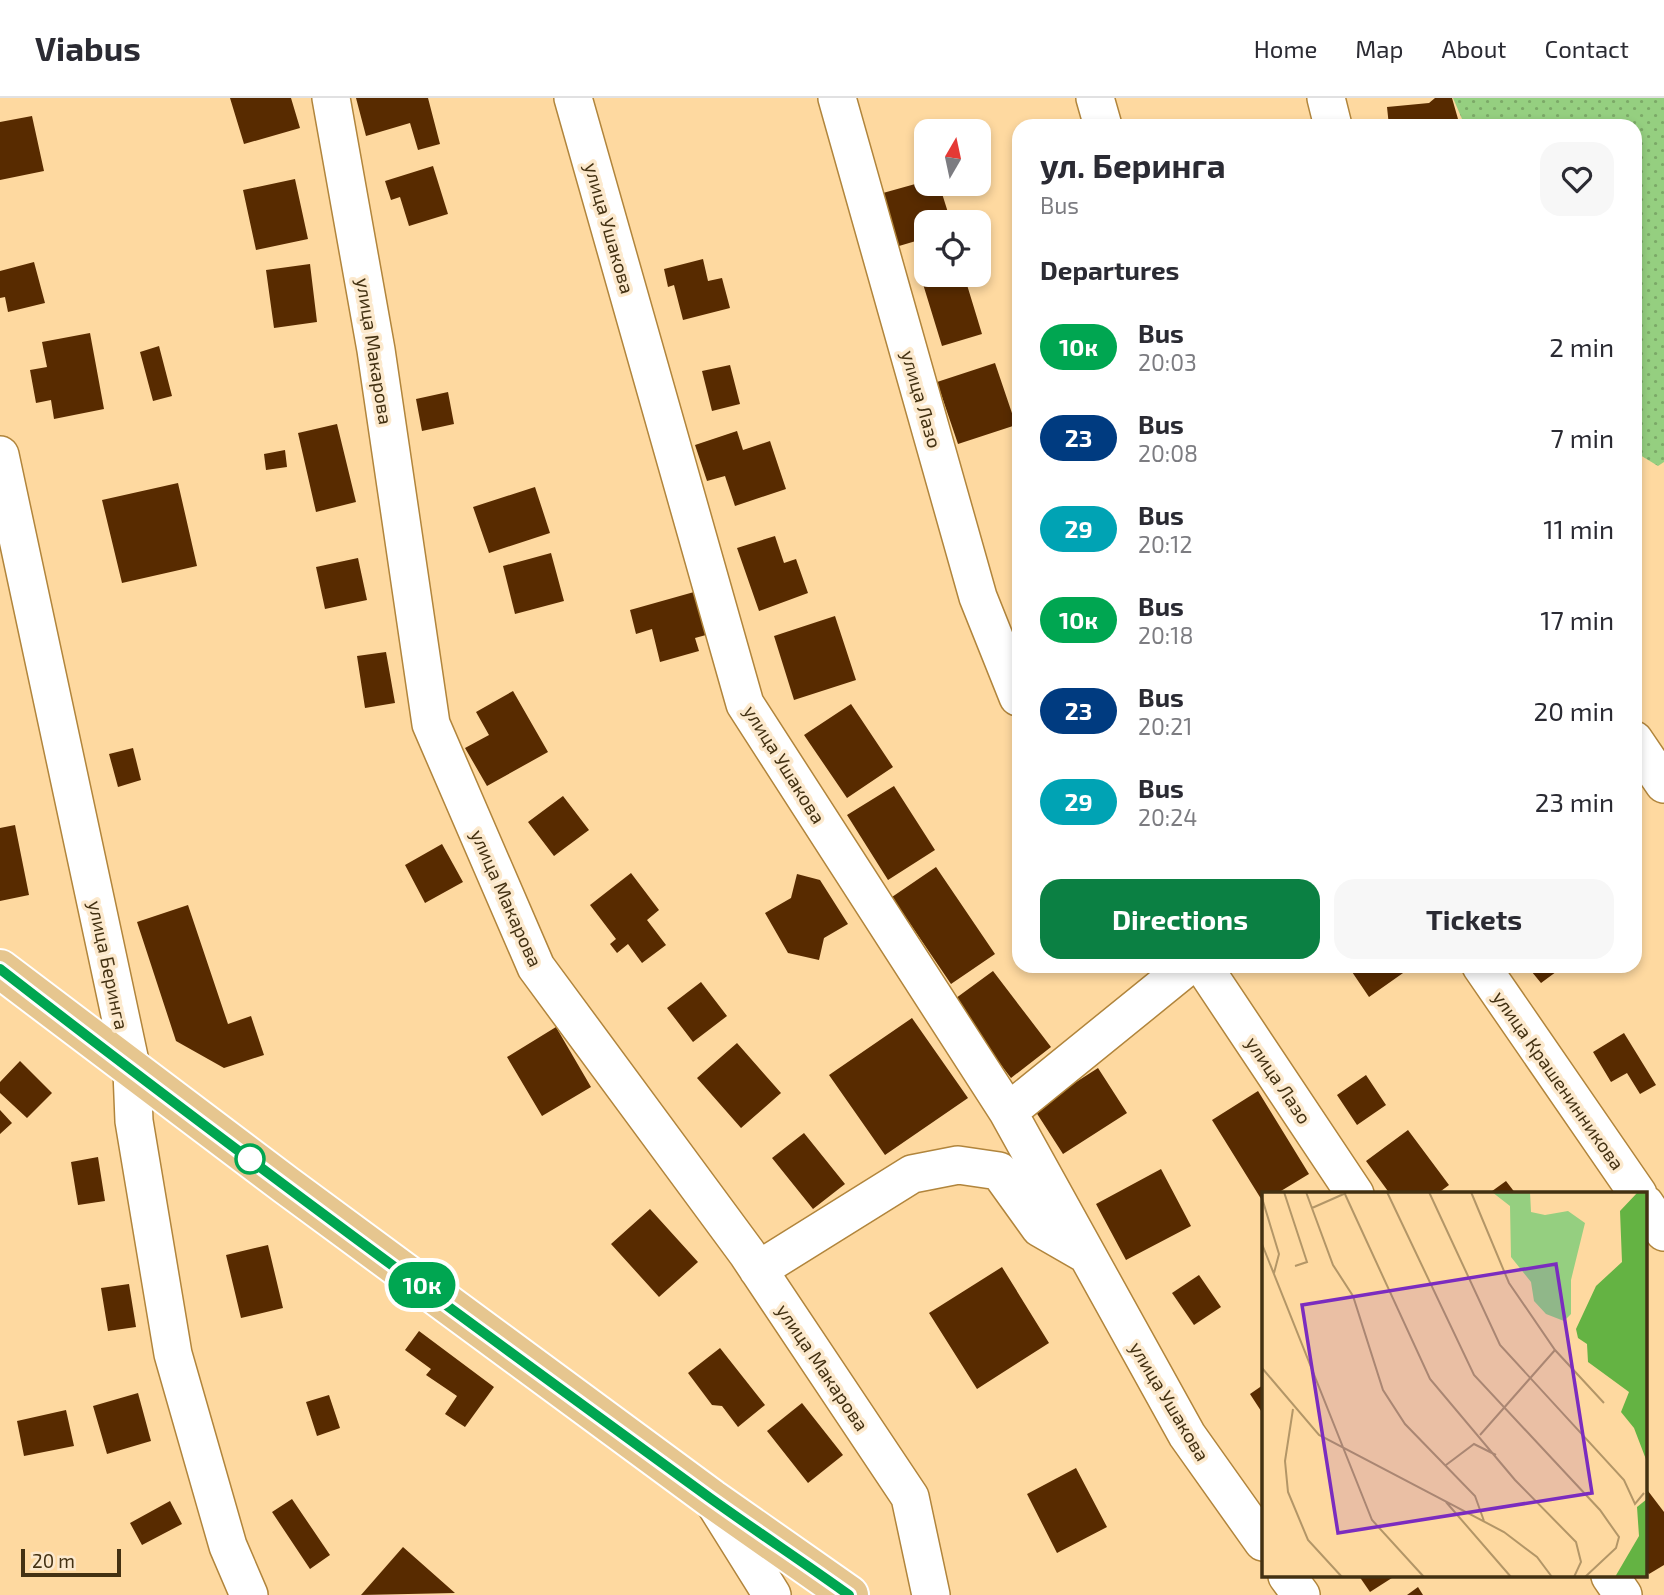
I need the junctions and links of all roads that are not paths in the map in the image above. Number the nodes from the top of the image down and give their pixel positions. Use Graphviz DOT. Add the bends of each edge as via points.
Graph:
graph roads {
  1 [pos="331,98"];
  2 [pos="573,98"];
  3 [pos="837,98"];
  4 [pos="1095,98"];
  5 [pos="1326,98"];
  6 [pos="1101,119"];
  7 [pos="1331,119"];
  8 [pos="0,455"];
  9 [pos="1012,682"];
  10 [pos="1642,752"];
  11 [pos="1664,784"];
  12 [pos="0,969"];
  13 [pos="1179,973"];
  14 [pos="1208,973"];
  15 [pos="1485,973"];
  16 [pos="132,1071"];
  17 [pos="1008,1112"];
  18 [pos="1354,1192"];
  19 [pos="1637,1192"];
  20 [pos="1646,1205"];
  21 [pos="1664,1232"];
  22 [pos="1087,1255"];
  23 [pos="758,1270"];
  24 [pos="712,1499"];
  25 [pos="1262,1541"];
  26 [pos="1288,1578"];
  27 [pos="1611,1578"];
  28 [pos="250,1595"];
  29 [pos="772,1595"];
  30 [pos="849,1595"];
  31 [pos="930,1595"];
  32 [pos="1301,1595"];
  33 [pos="1623,1595"];
  1 -- 23 [label="street, улица Макарова" via="376,349 430,724 536,967"];
  2 -- 17 [label="street, улица Ушакова" via="745,704"];
  3 -- 9 [label="street, улица Лазо" via="978,597"];
  4 -- 6 [label="street"];
  5 -- 7 [label="street"];
  8 -- 16 [label="street, улица Беринга"];
  10 -- 11 [label="street"];
  12 -- 16 [label="main road"];
  13 -- 17 [label="street"];
  14 -- 18 [label="street, улица Лазо"];
  15 -- 19 [label="street, улица Крашенинникова"];
  16 -- 24 [label="main road"];
  16 -- 28 [label="street, улица Беринга" via="134,1121 173,1354 228,1546"];
  17 -- 22 [label="street, улица Ушакова"];
  20 -- 21 [label="street"];
  22 -- 23 [label="street" via="1040,1228 999,1171 958,1165 912,1174"];
  22 -- 25 [label="street, улица Ушакова" via="1187,1435"];
  23 -- 31 [label="street, улица Макарова" via="910,1497"];
  24 -- 29 [label="street"];
  24 -- 30 [label="main road"];
  26 -- 32 [label="street"];
  27 -- 33 [label="street"];
}
